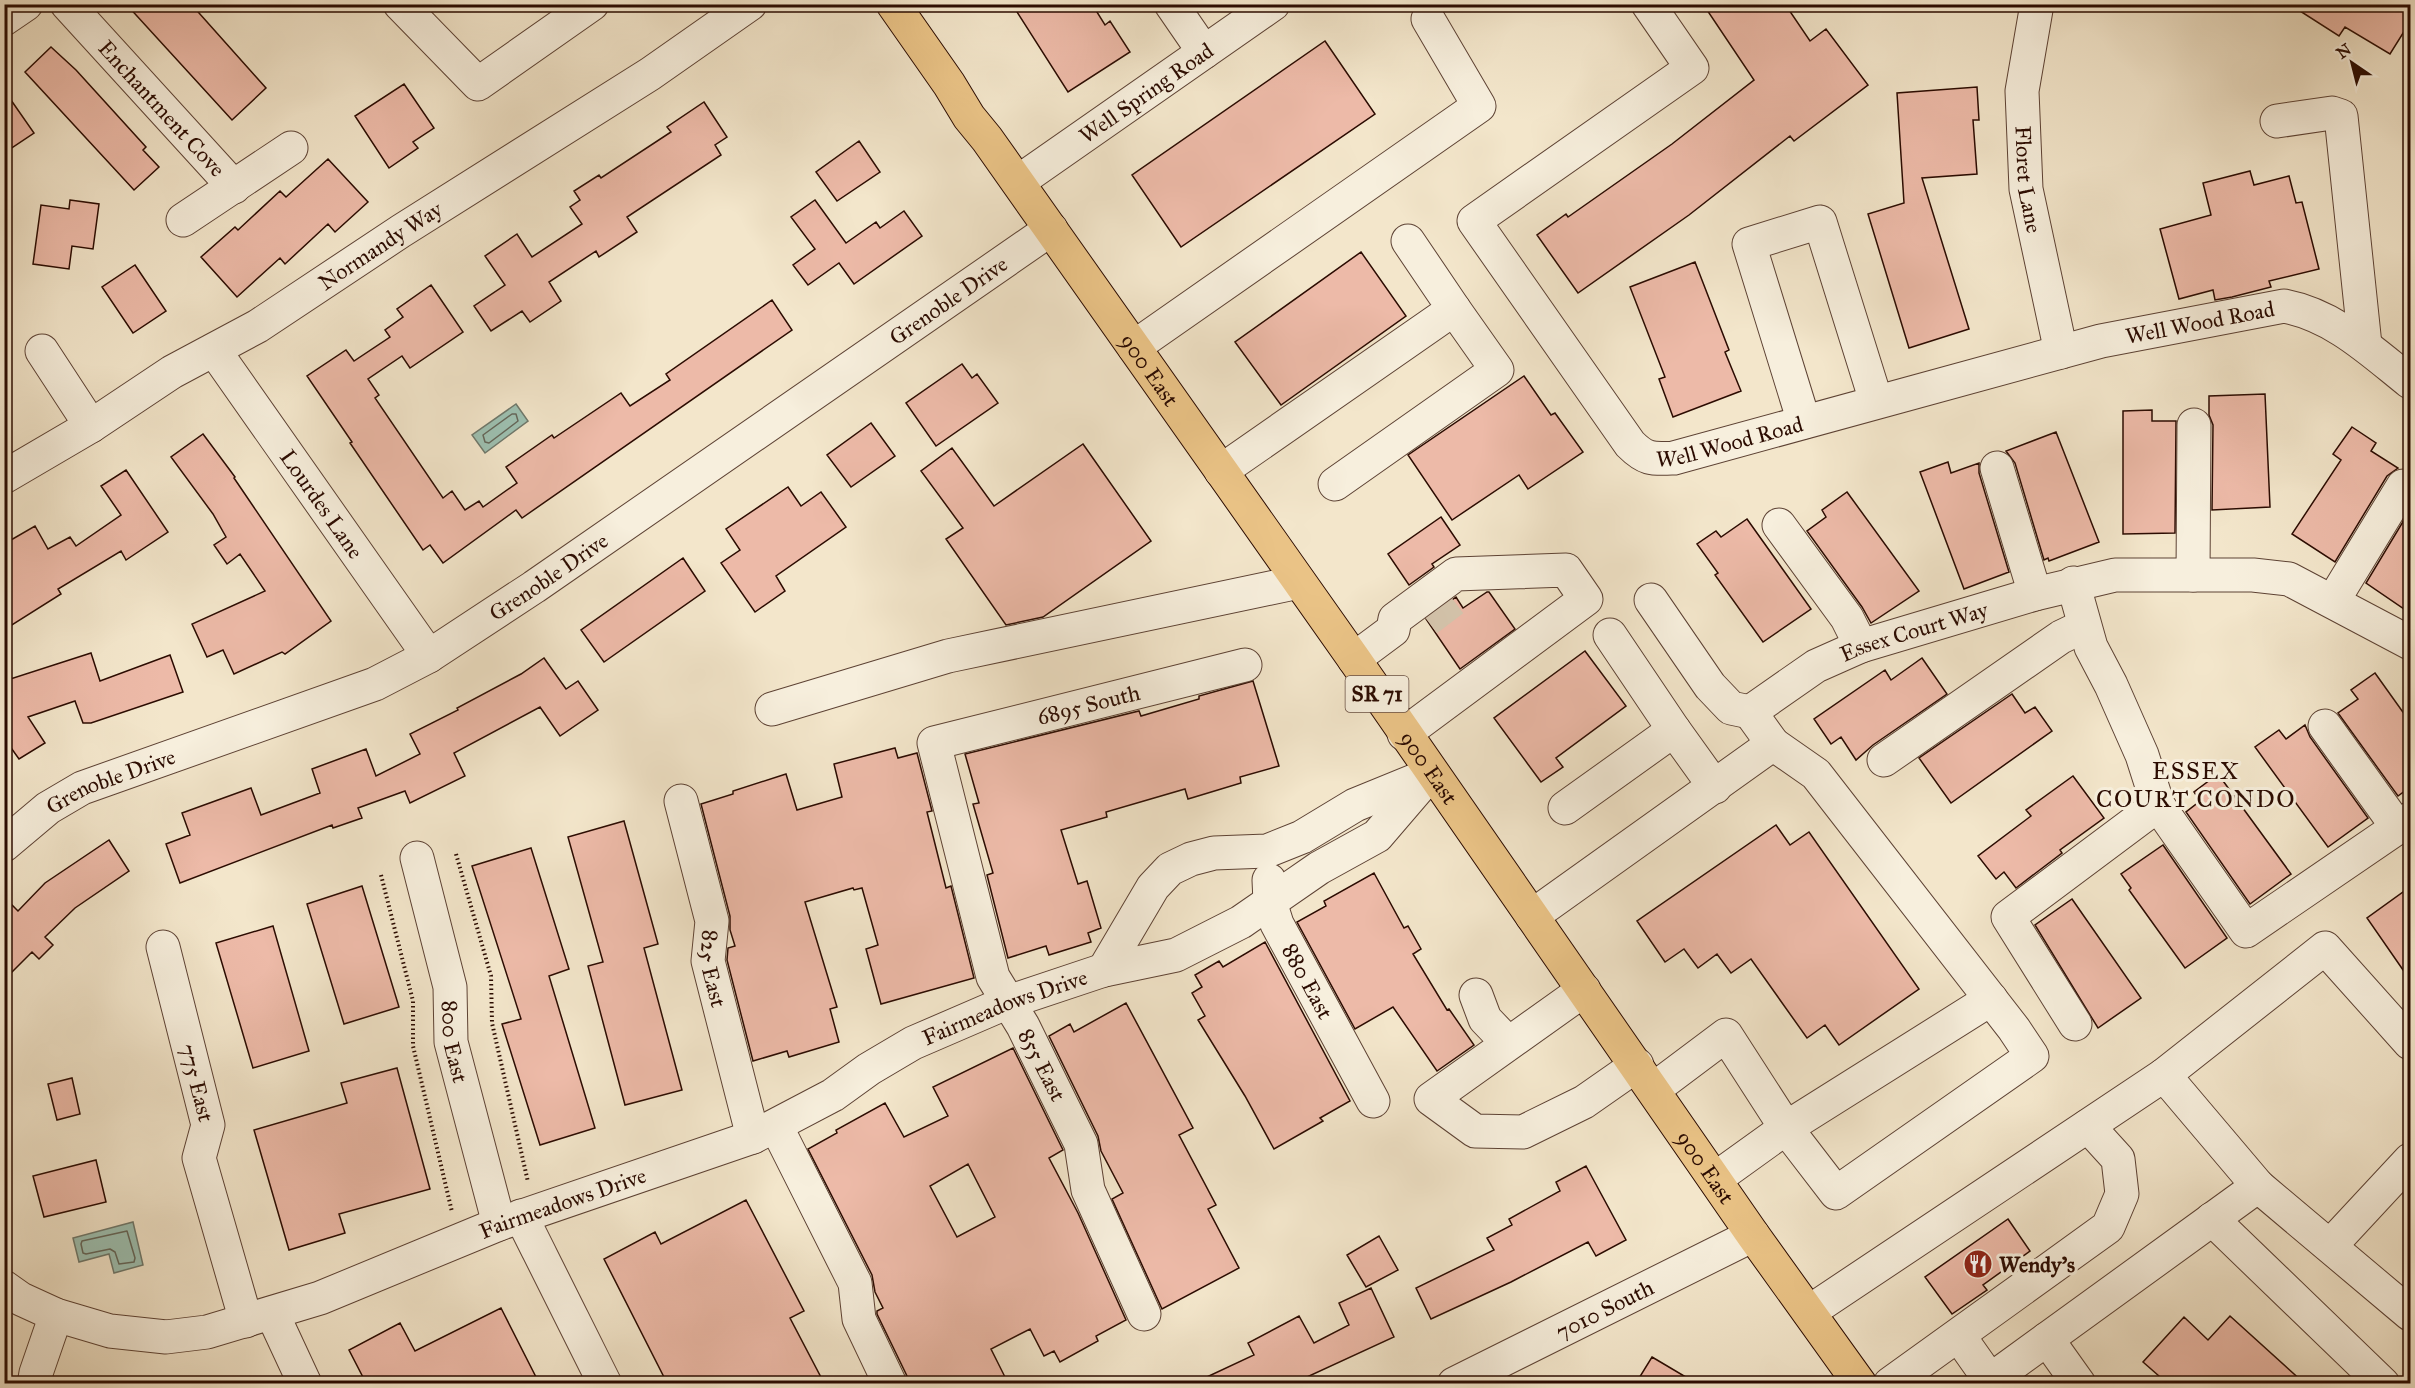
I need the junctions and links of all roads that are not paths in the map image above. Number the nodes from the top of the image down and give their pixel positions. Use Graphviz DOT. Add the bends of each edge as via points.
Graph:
graph roads {
  1 [pos="26,4"];
  2 [pos="67,4"];
  3 [pos="400,4"];
  4 [pos="592,4"];
  5 [pos="750,4"];
  6 [pos="893,4"];
  7 [pos="1171,4"];
  8 [pos="1273,4"];
  9 [pos="1648,4"];
  10 [pos="2037,4"];
  11 [pos="4,19"];
  12 [pos="1428,19"];
  13 [pos="1204,52"];
  14 [pos="2277,120"];
  15 [pos="291,148"];
  16 [pos="1017,182"];
  17 [pos="234,187"];
  18 [pos="183,220"];
  19 [pos="1051,229"];
  20 [pos="1408,241"];
  21 [pos="1454,309"];
  22 [pos="2365,345"];
  23 [pos="1134,347"];
  24 [pos="214,350"];
  25 [pos="42,351"];
  26 [pos="2061,352"];
  27 [pos="2410,382"];
  28 [pos="1876,401"];
  29 [pos="1804,422"];
  30 [pos="2194,425"];
  31 [pos="91,426"];
  32 [pos="1997,468"];
  33 [pos="1221,471"];
  34 [pos="4,477"];
  35 [pos="1335,484"];
  36 [pos="2403,486"];
  37 [pos="1779,525"];
  38 [pos="2193,575"];
  39 [pos="1299,582"];
  40 [pos="2073,583"];
  41 [pos="2035,594"];
  42 [pos="1651,600"];
  43 [pos="2333,601"];
  44 [pos="1427,620"];
  45 [pos="2084,626"];
  46 [pos="1393,630"];
  47 [pos="1610,635"];
  48 [pos="2410,643"];
  49 [pos="1861,646"];
  50 [pos="429,656"];
  51 [pos="1354,659"];
  52 [pos="1245,666"];
  53 [pos="772,709"];
  54 [pos="1750,712"];
  55 [pos="2325,726"];
  56 [pos="1674,730"];
  57 [pos="1404,734"];
  58 [pos="934,744"];
  59 [pos="1773,744"];
  60 [pos="1884,760"];
  61 [pos="1431,773"];
  62 [pos="1715,787"];
  63 [pos="681,801"];
  64 [pos="2158,805"];
  65 [pos="1565,808"];
  66 [pos="2404,824"];
  67 [pos="4,845"];
  68 [pos="1267,851"];
  69 [pos="417,858"];
  70 [pos="1270,902"];
  71 [pos="1532,916"];
  72 [pos="163,947"];
  73 [pos="1104,969"];
  74 [pos="1584,990"];
  75 [pos="1476,995"];
  76 [pos="1991,999"];
  77 [pos="1008,1002"];
  78 [pos="2075,1024"];
  79 [pos="1508,1043"];
  80 [pos="2410,1043"];
  81 [pos="2164,1075"];
  82 [pos="1645,1077"];
  83 [pos="1373,1101"];
  84 [pos="2088,1126"];
  85 [pos="1786,1128"];
  86 [pos="765,1132"];
  87 [pos="2410,1160"];
  88 [pos="1715,1179"];
  89 [pos="2258,1185"];
  90 [pos="2212,1219"];
  91 [pos="510,1220"];
  92 [pos="1753,1235"];
  93 [pos="2330,1246"];
  94 [pos="4,1287"];
  95 [pos="1809,1312"];
  96 [pos="1144,1314"];
  97 [pos="2410,1314"];
  98 [pos="56,1315"];
  99 [pos="259,1317"];
  100 [pos="1959,1336"];
  101 [pos="2047,1339"];
  102 [pos="1988,1382"];
  103 [pos="34,1383"];
  104 [pos="305,1383"];
  105 [pos="605,1383"];
  106 [pos="890,1383"];
  107 [pos="1454,1383"];
  108 [pos="1860,1383"];
  109 [pos="1890,1383"];
  110 [pos="2079,1383"];
  111 [pos="2383,1383"];
  1 -- 11 [label="street"];
  2 -- 17 [label="street, Enchantment Cove"];
  3 -- 4 [label="street" via="478,84"];
  5 -- 24 [label="street, Normandy Way" via="650,74 258,326"];
  6 -- 16 [label="main road, 900 East / SR 71"];
  7 -- 13 [label="street"];
  8 -- 13 [label="street, Well Spring Road"];
  9 -- 29 [label="street, Well Wood Road" via="1692,68 1474,221 1640,454 1650,459 1674,458"];
  10 -- 26 [label="street, Floret Lane" via="2022,91 2026,189"];
  12 -- 23 [label="street" via="1479,106"];
  13 -- 16 [label="street, Well Spring Road"];
  14 -- 22 [label="street" via="2332,113 2341,116"];
  15 -- 17 [label="street, Enchantment Cove"];
  16 -- 19 [label="main road, 900 East / SR 71"];
  17 -- 18 [label="street, Enchantment Cove"];
  19 -- 23 [label="main road, 900 East / SR 71"];
  19 -- 50 [label="street, Grenoble Drive"];
  20 -- 21 [label="street"];
  21 -- 33 [label="street"];
  21 -- 35 [label="street" via="1497,370"];
  22 -- 26 [label="street, Well Wood Road" via="2330,321 2284,306"];
  22 -- 27 [label="street, Well Wood Road"];
  23 -- 33 [label="main road, 900 East / SR 71"];
  24 -- 31 [label="street, Normandy Way" via="172,372"];
  24 -- 50 [label="street, Lourdes Lane"];
  25 -- 31 [label="street"];
  26 -- 28 [label="street, Well Wood Road"];
  28 -- 29 [label="street, Well Wood Road"];
  28 -- 29 [label="street" via="1820,222 1749,244"];
  30 -- 38 [label="street"];
  31 -- 34 [label="street, Normandy Way"];
  32 -- 41 [label="street"];
  33 -- 39 [label="main road, 900 East / SR 71"];
  36 -- 43 [label="street"];
  37 -- 49 [label="street" via="1847,618"];
  38 -- 40 [label="street, Essex Court Way" via="2115,575"];
  38 -- 43 [label="street, Essex Court Way" via="2289,579"];
  39 -- 51 [label="main road, 900 East / SR 71"];
  39 -- 53 [label="street" via="948,656"];
  40 -- 41 [label="street, Essex Court Way"];
  40 -- 45 [label="street"];
  41 -- 49 [label="street, Essex Court Way"];
  42 -- 54 [label="street" via="1710,686 1731,708"];
  43 -- 48 [label="street, Essex Court Way"];
  44 -- 46 [label="street" via="1404,633"];
  45 -- 60 [label="street" via="2061,637"];
  45 -- 64 [label="street" via="2142,755"];
  46 -- 51 [label="street"];
  46 -- 57 [label="street" via="1395,619 1456,574 1464,586 1566,570 1586,599"];
  47 -- 56 [label="street"];
  49 -- 54 [label="street, Essex Court Way" via="1816,666"];
  50 -- 67 [label="street, Grenoble Drive" via="375,684 82,788 48,808"];
  51 -- 57 [label="main road, 900 East / SR 71"];
  52 -- 58 [label="street, 6895 South"];
  54 -- 59 [label="street"];
  55 -- 66 [label="street"];
  56 -- 62 [label="street"];
  56 -- 65 [label="street"];
  57 -- 61 [label="main road, 900 East / SR 71"];
  58 -- 77 [label="street, 855 East" via="993,977"];
  59 -- 62 [label="street"];
  59 -- 76 [label="street" via="1816,774"];
  61 -- 68 [label="street, Fairmeadows Drive" via="1355,805 1302,837"];
  61 -- 70 [label="street, Fairmeadows Drive" via="1377,836 1319,868"];
  61 -- 71 [label="main road, 900 East / SR 71"];
  62 -- 71 [label="street"];
  63 -- 86 [label="street, 825 East" via="712,921 708,961"];
  64 -- 66 [label="street" via="2246,931"];
  64 -- 78 [label="street" via="2008,917"];
  68 -- 70 [label="street, 880 East"];
  68 -- 73 [label="street, Fairmeadows Drive" via="1214,853 1170,869 1153,887"];
  69 -- 91 [label="street, 800 East" via="450,987 451,1042"];
  70 -- 73 [label="street, Fairmeadows Drive" via="1176,955"];
  70 -- 83 [label="street, 880 East" via="1277,924"];
  71 -- 74 [label="main road, 900 East / SR 71"];
  72 -- 99 [label="street, 775 East" via="208,1125 199,1158"];
  73 -- 77 [label="street, Fairmeadows Drive"];
  74 -- 79 [label="street"];
  74 -- 82 [label="main road, 900 East / SR 71"];
  75 -- 79 [label="street" via="1485,1019"];
  76 -- 85 [label="street"];
  76 -- 85 [label="street" via="2032,1056 1836,1193"];
  77 -- 86 [label="street, Fairmeadows Drive" via="913,1043 833,1095"];
  77 -- 96 [label="street, 855 East" via="1081,1144 1088,1190"];
  79 -- 82 [label="street" via="1431,1099 1475,1131 1523,1132"];
  80 -- 81 [label="street" via="2325,948"];
  81 -- 84 [label="street"];
  81 -- 89 [label="street"];
  82 -- 85 [label="street" via="1726,1035"];
  82 -- 88 [label="main road, 900 East / SR 71"];
  84 -- 95 [label="street"];
  84 -- 100 [label="street" via="2118,1159 2122,1194 2108,1227"];
  85 -- 88 [label="street"];
  86 -- 91 [label="street, Fairmeadows Drive"];
  86 -- 106 [label="street, 825 East" via="855,1283 859,1319"];
  87 -- 93 [label="street"];
  88 -- 92 [label="main road, 900 East / SR 71"];
  89 -- 90 [label="street"];
  89 -- 93 [label="street"];
  90 -- 101 [label="street"];
  90 -- 111 [label="street"];
  91 -- 99 [label="street, Fairmeadows Drive" via="320,1298"];
  91 -- 105 [label="street, 800 East"];
  92 -- 95 [label="main road, 900 East / SR 71"];
  92 -- 107 [label="street, 7010 South"];
  93 -- 97 [label="street"];
  94 -- 98 [label="street, Fairmeadows Drive"];
  95 -- 108 [label="main road, 900 East / SR 71"];
  98 -- 99 [label="street, Fairmeadows Drive" via="110,1331 166,1337 207,1332"];
  98 -- 103 [label="street"];
  99 -- 104 [label="street, 775 East"];
  100 -- 102 [label="street"];
  100 -- 109 [label="street"];
  101 -- 102 [label="street"];
  101 -- 110 [label="street"];
}
